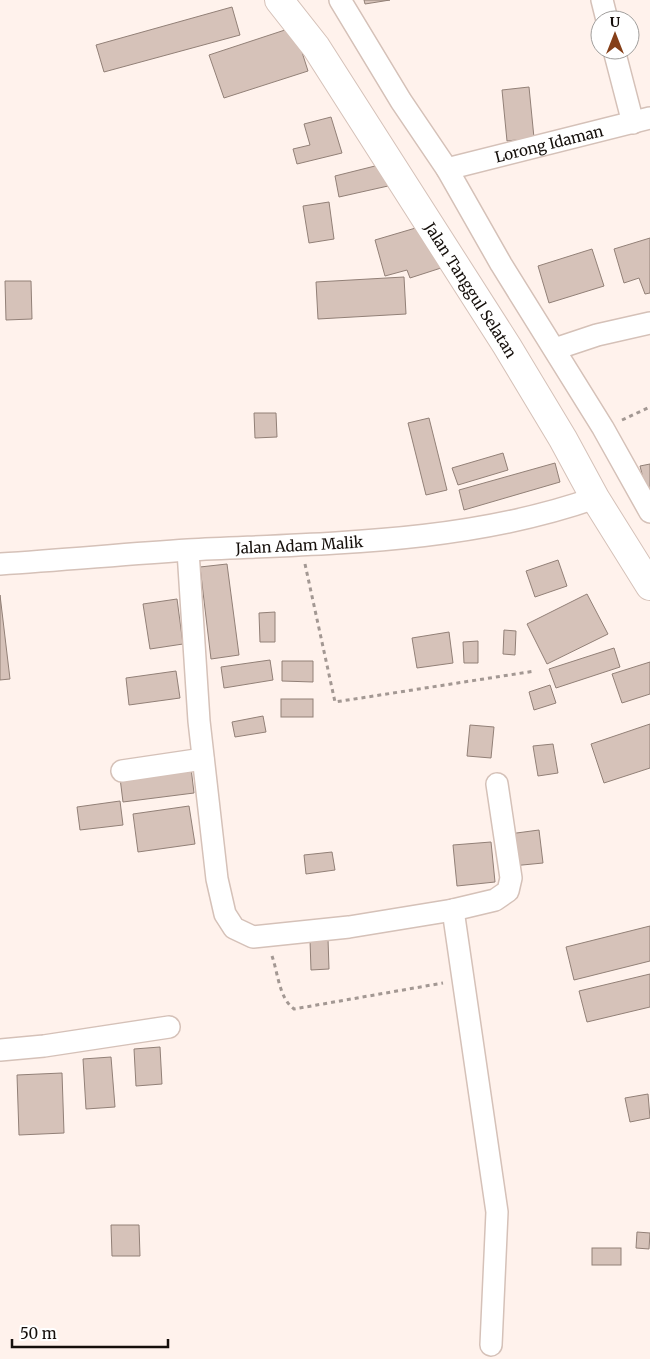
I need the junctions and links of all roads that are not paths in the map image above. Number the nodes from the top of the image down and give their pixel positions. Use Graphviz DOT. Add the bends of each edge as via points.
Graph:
graph roads {
  1 [pos="279,0"];
  2 [pos="340,0"];
  3 [pos="618,60"];
  4 [pos="641,120"];
  5 [pos="448,168"];
  6 [pos="650,323"];
  7 [pos="554,349"];
  8 [pos="595,498"];
  9 [pos="650,512"];
  10 [pos="188,550"];
  11 [pos="0,564"];
  12 [pos="650,586"];
  13 [pos="203,759"];
  14 [pos="122,771"];
  15 [pos="497,784"];
  16 [pos="453,910"];
  17 [pos="169,1026"];
  18 [pos="0,1050"];
  19 [pos="491,1345"];
  1 -- 8 [label="street, Jalan Tanggul Selatan" via="316,47 502,339"];
  2 -- 5 [label="street" via="401,101"];
  3 -- 4 [label="street"];
  4 -- 5 [label="street, Lorong Idaman"];
  5 -- 7 [label="street" via="501,264"];
  6 -- 7 [label="street"];
  7 -- 9 [label="street"];
  8 -- 10 [label="street, Jalan Adam Malik" via="560,510 482,528 432,535 301,546"];
  8 -- 12 [label="street, Jalan Tanggul Selatan"];
  10 -- 11 [label="street, Jalan Adam Malik"];
  10 -- 13 [label="street"];
  13 -- 14 [label="street"];
  13 -- 16 [label="street" via="221,900 234,928 254,937 349,927"];
  15 -- 16 [label="street" via="511,878 508,890 495,900"];
  16 -- 19 [label="street" via="497,1212"];
  17 -- 18 [label="street"];
}
